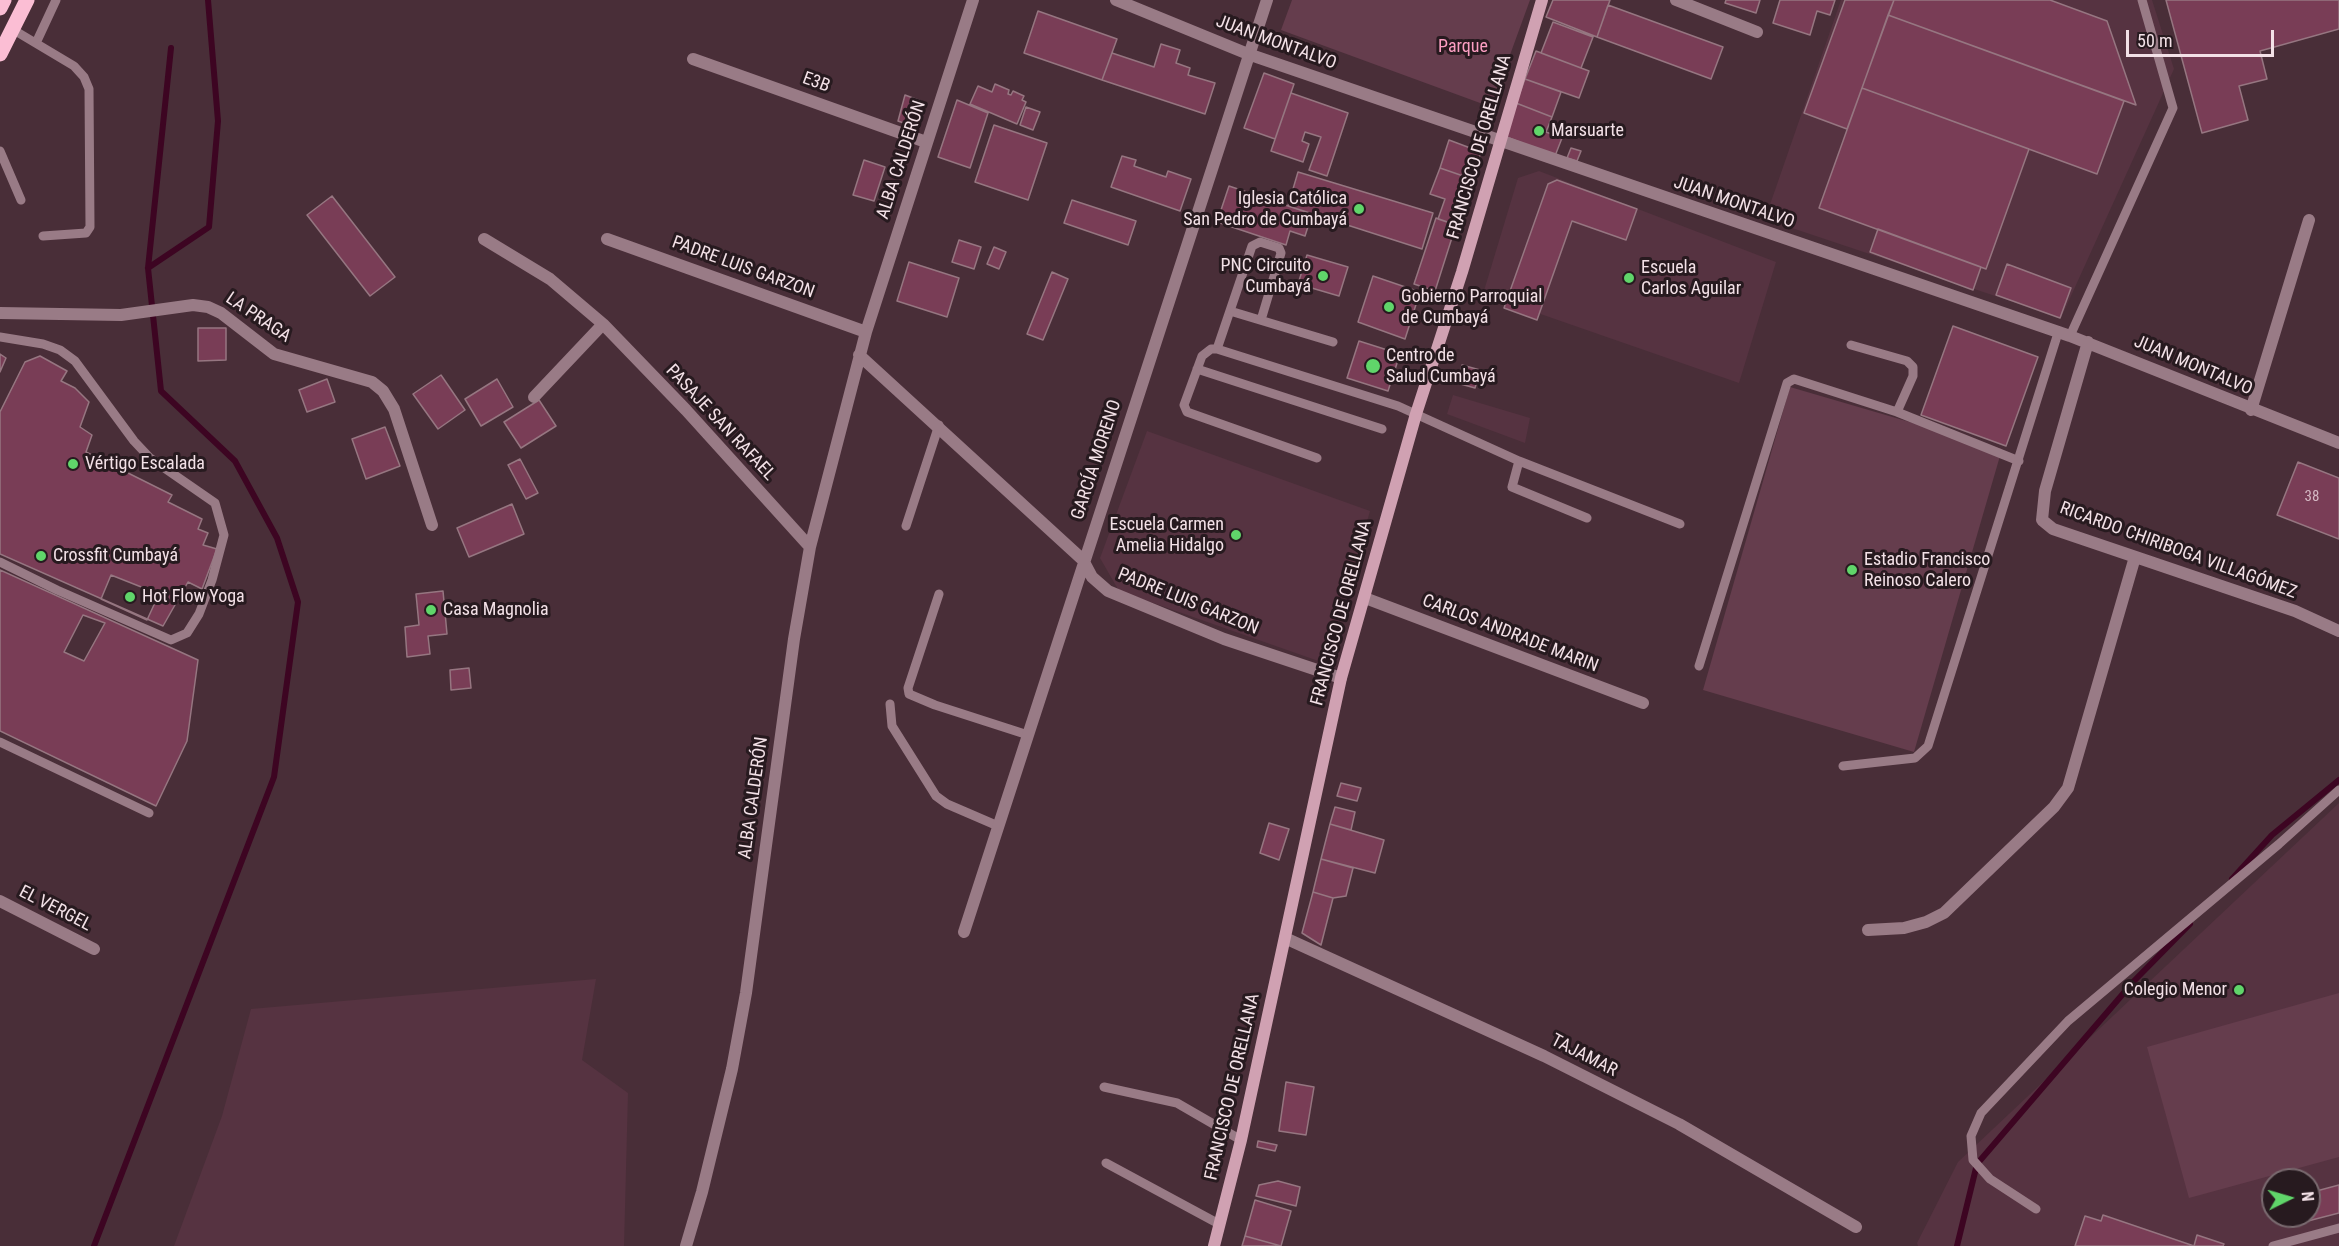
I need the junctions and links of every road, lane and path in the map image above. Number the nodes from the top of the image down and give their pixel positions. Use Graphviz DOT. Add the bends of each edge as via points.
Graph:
graph roads {
  1 [pos="4,0"];
  2 [pos="27,0"];
  3 [pos="56,0"];
  4 [pos="973,0"];
  5 [pos="1116,0"];
  6 [pos="1267,0"];
  7 [pos="1542,0"];
  8 [pos="1676,0"];
  9 [pos="2142,0"];
  10 [pos="0,9"];
  11 [pos="12,29"];
  12 [pos="1757,32"];
  13 [pos="36,43"];
  14 [pos="0,54"];
  15 [pos="1248,54"];
  16 [pos="693,59"];
  17 [pos="1501,141"];
  18 [pos="926,142"];
  19 [pos="0,151"];
  20 [pos="21,200"];
  21 [pos="2309,220"];
  22 [pos="43,236"];
  23 [pos="484,239"];
  24 [pos="607,239"];
  25 [pos="1230,311"];
  26 [pos="0,312"];
  27 [pos="1261,320"];
  28 [pos="603,324"];
  29 [pos="866,332"];
  30 [pos="2064,334"];
  31 [pos="0,337"];
  32 [pos="1333,342"];
  33 [pos="2088,342"];
  34 [pos="1851,345"];
  35 [pos="1217,349"];
  36 [pos="859,355"];
  37 [pos="1197,369"];
  38 [pos="534,397"];
  39 [pos="2251,410"];
  40 [pos="1898,412"];
  41 [pos="1416,414"];
  42 [pos="939,425"];
  43 [pos="1382,429"];
  44 [pos="2339,443"];
  45 [pos="1317,458"];
  46 [pos="1519,461"];
  47 [pos="2019,461"];
  48 [pos="1587,518"];
  49 [pos="432,525"];
  50 [pos="1680,525"];
  51 [pos="906,526"];
  52 [pos="810,547"];
  53 [pos="2135,557"];
  54 [pos="1083,560"];
  55 [pos="0,562"];
  56 [pos="939,594"];
  57 [pos="1365,598"];
  58 [pos="2339,631"];
  59 [pos="1700,666"];
  60 [pos="1341,678"];
  61 [pos="1643,703"];
  62 [pos="890,704"];
  63 [pos="1028,735"];
  64 [pos="0,742"];
  65 [pos="1843,766"];
  66 [pos="2339,790"];
  67 [pos="149,813"];
  68 [pos="998,826"];
  69 [pos="0,901"];
  70 [pos="1868,930"];
  71 [pos="964,932"];
  72 [pos="1285,938"];
  73 [pos="94,949"];
  74 [pos="1104,1087"];
  75 [pos="1241,1140"];
  76 [pos="1106,1163"];
  77 [pos="2036,1209"];
  78 [pos="1219,1224"];
  79 [pos="1857,1227"];
  80 [pos="2339,1228"];
  81 [pos="686,1246"];
  82 [pos="1214,1246"];
  83 [pos="2273,1246"];
  1 -- 10 [label="main road"];
  2 -- 11 [label="main road"];
  3 -- 13 [label="lane"];
  4 -- 18 [label="street, ALBA CALDERÓN"];
  5 -- 15 [label="street, JUAN MONTALVO"];
  6 -- 15 [label="street, GARCÍA MORENO"];
  7 -- 17 [label="street, FRANCISCO DE ORELLANA"];
  8 -- 12 [label="street"];
  9 -- 30 [label="lane" via="2173,108"];
  11 -- 13 [label="lane"];
  11 -- 14 [label="main road"];
  13 -- 22 [label="lane" via="74,66 89,89 90,227 86,233"];
  15 -- 17 [label="street, JUAN MONTALVO"];
  15 -- 54 [label="street, GARCÍA MORENO"];
  16 -- 18 [label="street, E3B"];
  17 -- 30 [label="street, JUAN MONTALVO"];
  17 -- 41 [label="street, FRANCISCO DE ORELLANA"];
  18 -- 29 [label="street, ALBA CALDERÓN"];
  19 -- 20 [label="lane"];
  21 -- 39 [label="street"];
  23 -- 28 [label="street, PASAJE SAN RAFAEL" via="550,279"];
  24 -- 29 [label="street, PADRE LUIS GARZON"];
  25 -- 27 [label="lane"];
  25 -- 27 [label="lane" via="1252,246 1268,244 1281,253"];
  25 -- 35 [label="lane"];
  26 -- 49 [label="street, LA PRAGA" via="112,315 193,305 208,307 274,354 372,382 394,409"];
  27 -- 32 [label="lane"];
  28 -- 38 [label="street"];
  28 -- 52 [label="street, PASAJE SAN RAFAEL"];
  29 -- 36 [label="street, ALBA CALDERÓN"];
  30 -- 33 [label="street, JUAN MONTALVO"];
  30 -- 47 [label="lane"];
  31 -- 55 [label="lane" via="43,344 75,361 145,452 215,503 224,535 199,614 187,633 171,640"];
  33 -- 39 [label="street, JUAN MONTALVO"];
  33 -- 53 [label="street, RICARDO CHIRIBOGA VILLAGÓMEZ" via="2045,491 2043,520 2052,529"];
  34 -- 40 [label="lane" via="1907,361 1913,367"];
  35 -- 37 [label="lane" via="1206,351"];
  35 -- 41 [label="lane"];
  36 -- 42 [label="street, PADRE LUIS GARZON"];
  36 -- 52 [label="street, ALBA CALDERÓN"];
  37 -- 43 [label="lane"];
  37 -- 45 [label="lane" via="1184,405 1187,412"];
  39 -- 44 [label="street, JUAN MONTALVO"];
  40 -- 47 [label="lane"];
  40 -- 59 [label="lane" via="1794,379 1787,383"];
  41 -- 46 [label="lane"];
  41 -- 57 [label="street, FRANCISCO DE ORELLANA"];
  42 -- 51 [label="lane"];
  42 -- 54 [label="street, PADRE LUIS GARZON"];
  46 -- 48 [label="lane" via="1512,487"];
  46 -- 50 [label="lane"];
  47 -- 65 [label="lane" via="1928,746 1915,758"];
  52 -- 81 [label="street, ALBA CALDERÓN" via="736,1047"];
  53 -- 58 [label="street, RICARDO CHIRIBOGA VILLAGÓMEZ" via="2295,611"];
  53 -- 70 [label="street" via="2068,788 1944,913 1904,928"];
  54 -- 60 [label="street, PADRE LUIS GARZON" via="1092,577 1108,591 1224,639"];
  54 -- 63 [label="street, GARCÍA MORENO"];
  56 -- 63 [label="lane" via="909,694"];
  57 -- 60 [label="street, FRANCISCO DE ORELLANA"];
  57 -- 61 [label="street, CARLOS ANDRADE MARIN"];
  60 -- 72 [label="street, FRANCISCO DE ORELLANA"];
  62 -- 68 [label="lane" via="892,726 936,796"];
  63 -- 68 [label="street, GARCÍA MORENO"];
  64 -- 67 [label="lane"];
  66 -- 77 [label="lane" via="2068,1021 1981,1113 1971,1136 1973,1160 1990,1179"];
  68 -- 71 [label="street, GARCÍA MORENO"];
  69 -- 73 [label="street, EL VERGEL"];
  72 -- 75 [label="street, FRANCISCO DE ORELLANA"];
  72 -- 79 [label="street, TAJAMAR" via="1575,1071 1679,1124"];
  74 -- 75 [label="lane" via="1177,1103"];
  75 -- 78 [label="street, FRANCISCO DE ORELLANA"];
  76 -- 78 [label="lane"];
  78 -- 82 [label="street, FRANCISCO DE ORELLANA"];
  80 -- 83 [label="lane"];
}
